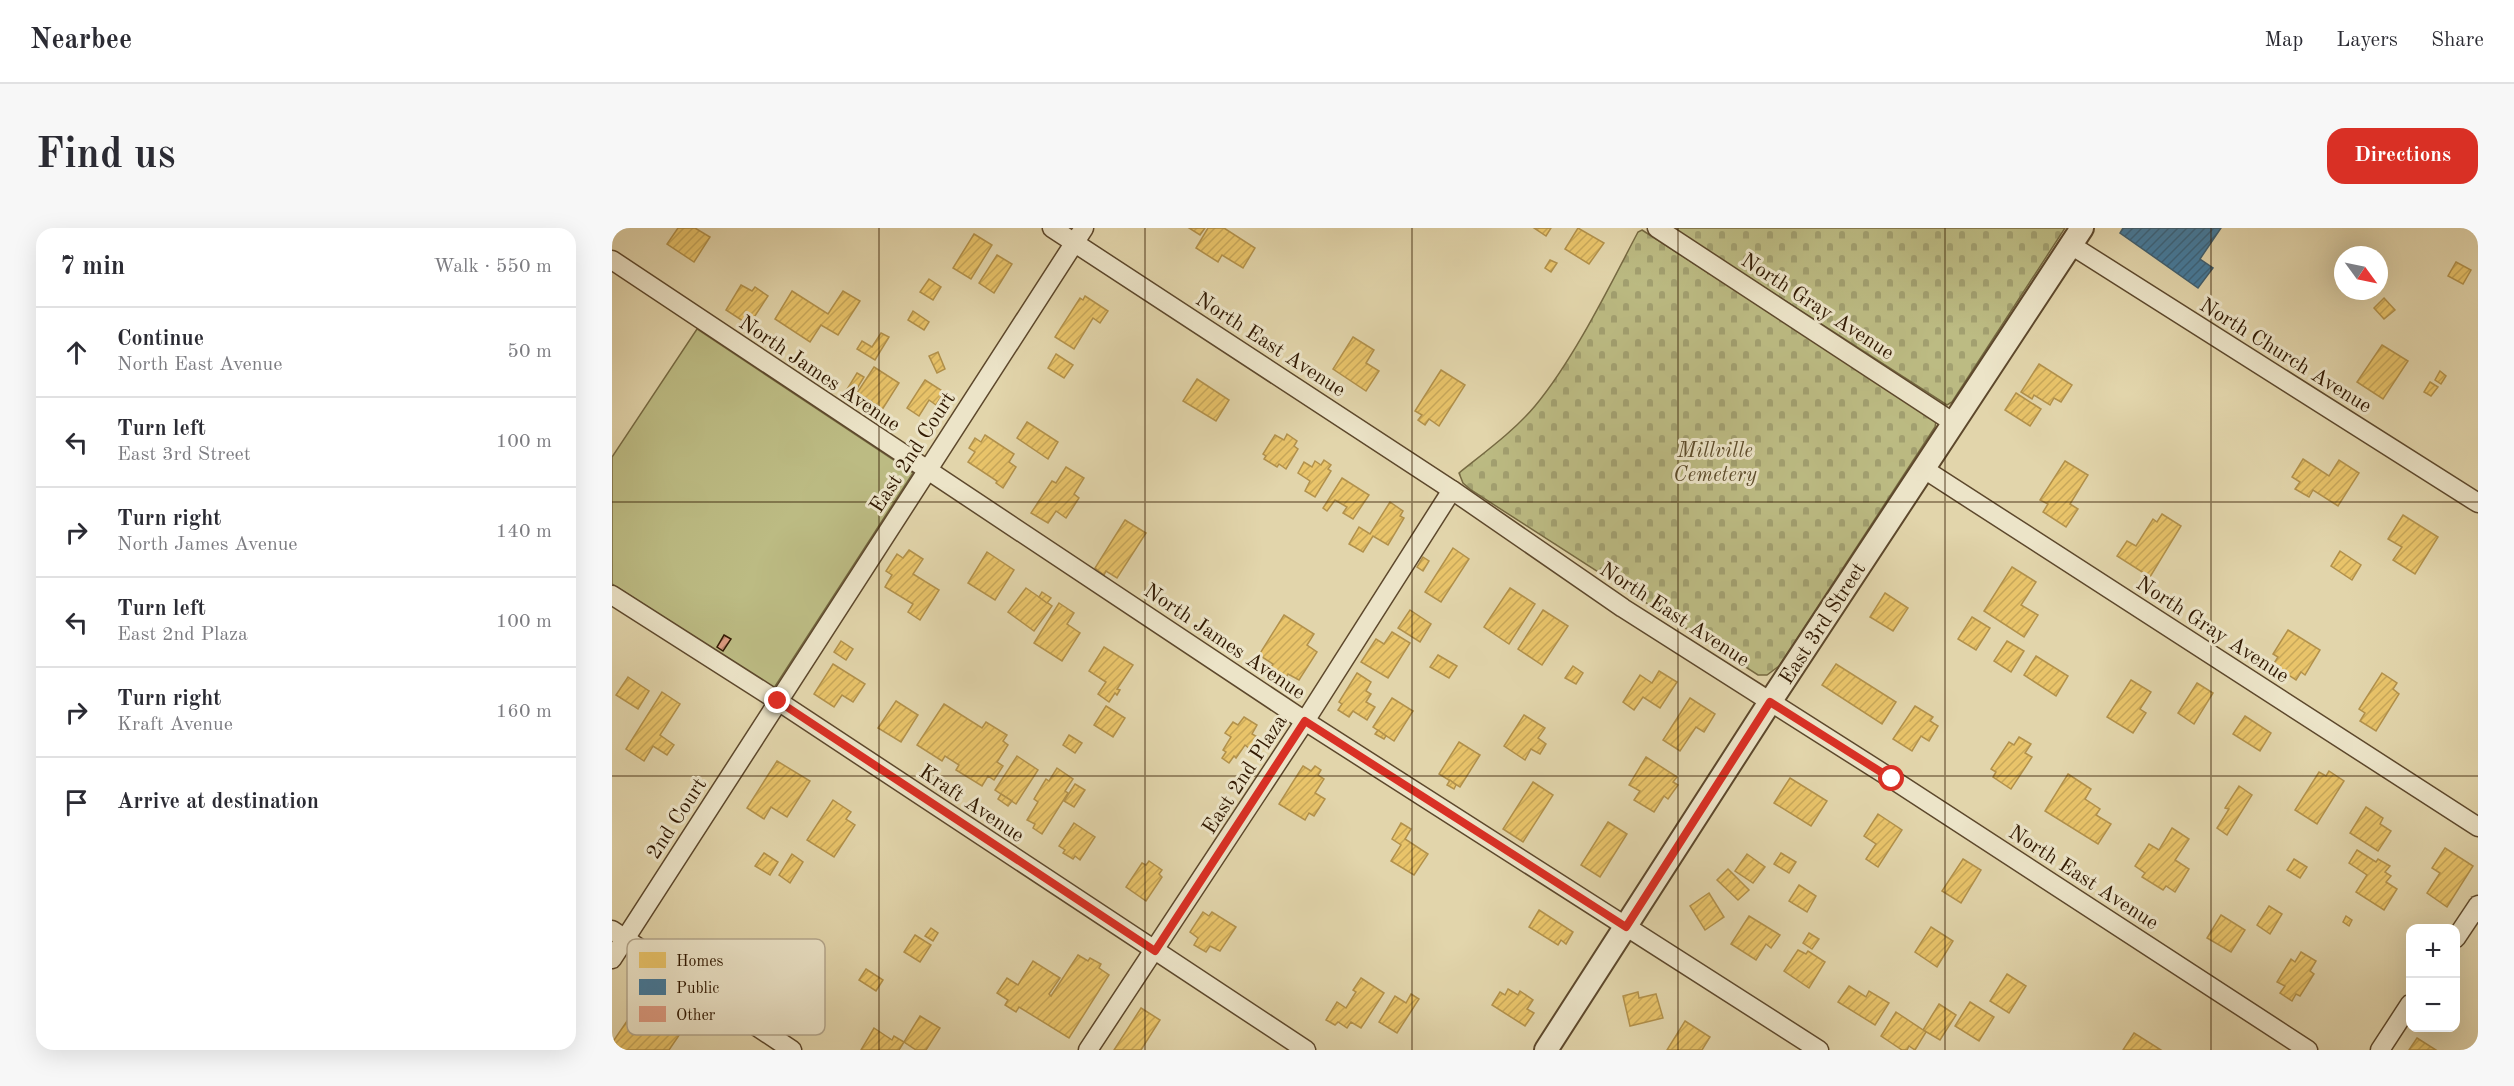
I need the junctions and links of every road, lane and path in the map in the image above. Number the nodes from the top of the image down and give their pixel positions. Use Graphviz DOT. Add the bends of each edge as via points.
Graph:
graph roads {
  1 [pos="1052,228"];
  2 [pos="1657,228"];
  3 [pos="1079,235"];
  4 [pos="2077,236"];
  5 [pos="612,261"];
  6 [pos="1954,423"];
  7 [pos="1924,469"];
  8 [pos="927,471"];
  9 [pos="1452,490"];
  10 [pos="2478,503"];
  11 [pos="612,595"];
  12 [pos="778,701"];
  13 [pos="1770,702"];
  14 [pos="1305,721"];
  15 [pos="2478,827"];
  16 [pos="2478,905"];
  17 [pos="1626,927"];
  18 [pos="2460,932"];
  19 [pos="619,935"];
  20 [pos="1155,951"];
  21 [pos="612,959"];
  22 [pos="2406,1010"];
  23 [pos="769,1035"];
  24 [pos="792,1050"];
  25 [pos="1088,1050"];
  26 [pos="1306,1050"];
  27 [pos="1545,1050"];
  28 [pos="1819,1050"];
  29 [pos="2308,1050"];
  30 [pos="2380,1050"];
  1 -- 3 [label="street, North East Avenue"];
  2 -- 6 [label="street, North Gray Avenue"];
  3 -- 8 [label="street, East 2nd Court"];
  3 -- 9 [label="street, North East Avenue"];
  4 -- 6 [label="street, East 3rd Street"];
  4 -- 10 [label="street, North Church Avenue"];
  5 -- 8 [label="street, North James Avenue"];
  6 -- 7 [label="street, East 3rd Street"];
  7 -- 13 [label="street, East 3rd Street"];
  7 -- 15 [label="street, North Gray Avenue"];
  8 -- 12 [label="street, East 2nd Court"];
  8 -- 14 [label="street, North James Avenue"];
  9 -- 13 [label="street, North East Avenue" via="1623,608"];
  9 -- 14 [label="street, East 2nd Plaza"];
  11 -- 12 [label="street, Kraft Avenue"];
  12 -- 19 [label="street, 2nd Court"];
  12 -- 20 [label="street, Kraft Avenue"];
  13 -- 17 [label="street, East 3rd Street"];
  13 -- 29 [label="street, North East Avenue"];
  14 -- 17 [label="street, North James Avenue"];
  14 -- 20 [label="street, East 2nd Plaza"];
  16 -- 18 [label="street"];
  17 -- 27 [label="street, East 3rd Street"];
  17 -- 28 [label="street, North James Avenue"];
  19 -- 21 [label="street, 2nd Court"];
  20 -- 25 [label="street, East 2nd Plaza"];
  20 -- 26 [label="street, Kraft Avenue"];
  22 -- 30 [label="street"];
  23 -- 24 [label="street"];
}
